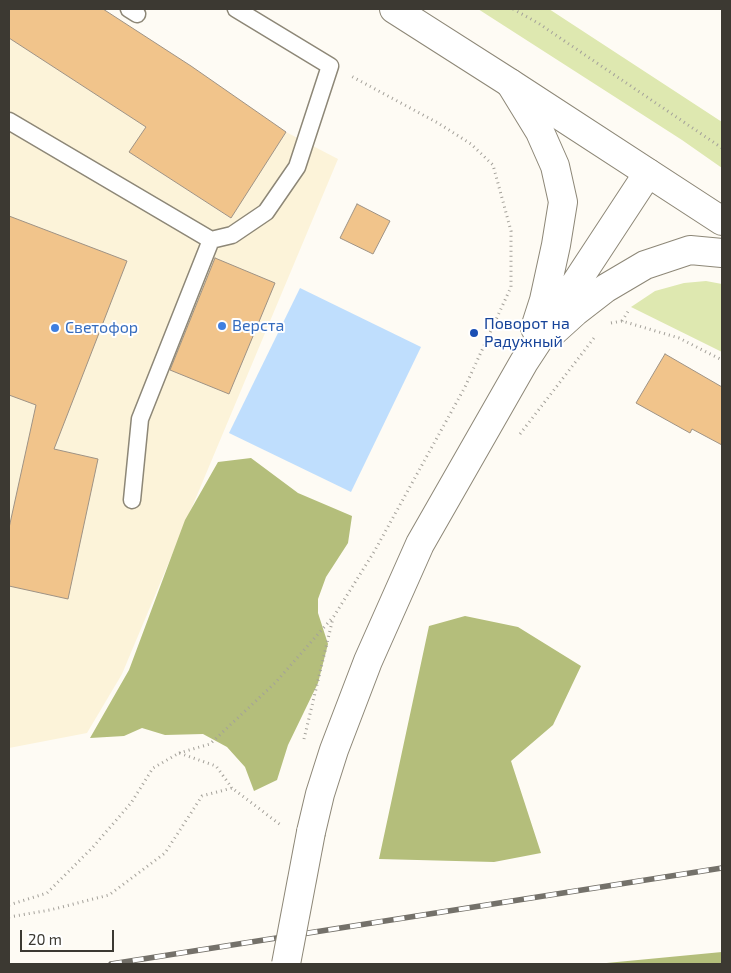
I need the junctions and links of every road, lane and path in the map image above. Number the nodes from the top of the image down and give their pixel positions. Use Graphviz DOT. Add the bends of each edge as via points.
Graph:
graph roads {
  1 [pos="236,9"];
  2 [pos="394,9"];
  3 [pos="513,9"];
  4 [pos="330,66"];
  5 [pos="510,82"];
  6 [pos="9,121"];
  7 [pos="722,148"];
  8 [pos="648,173"];
  9 [pos="722,221"];
  10 [pos="211,240"];
  11 [pos="722,253"];
  12 [pos="605,324"];
  13 [pos="599,332"];
  14 [pos="722,360"];
  15 [pos="524,362"];
  16 [pos="514,441"];
  17 [pos="132,500"];
  18 [pos="334,616"];
  19 [pos="304,741"];
  20 [pos="179,753"];
  21 [pos="232,788"];
  22 [pos="285,817"];
  23 [pos="9,905"];
  24 [pos="9,916"];
  25 [pos="286,964"];
  1 -- 4 [label="lane"];
  2 -- 5 [label="main road"];
  3 -- 7 [label="path"];
  4 -- 10 [label="lane" via="297,166 266,212 232,235"];
  4 -- 18 [label="path" via="370,84 471,144 493,165 511,231 511,287 465,387 374,552"];
  5 -- 8 [label="main road"];
  5 -- 15 [label="main road" via="540,132 555,166 563,202 544,300"];
  6 -- 10 [label="lane"];
  8 -- 9 [label="main road"];
  8 -- 15 [label="main road"];
  10 -- 17 [label="lane" via="140,419"];
  11 -- 15 [label="main road" via="690,250 645,265 606,288 575,312"];
  12 -- 14 [label="path" via="622,320 652,329 679,338"];
  13 -- 16 [label="path"];
  15 -- 25 [label="main road, bridge" via="420,544 368,661 320,794"];
  18 -- 19 [label="path"];
  18 -- 20 [label="path" via="276,682 210,744"];
  20 -- 21 [label="path" via="216,766"];
  20 -- 23 [label="path" via="153,768 131,803 47,894"];
  21 -- 22 [label="path" via="283,827"];
  21 -- 24 [label="path" via="202,796 165,853 109,895 50,910"];
}
